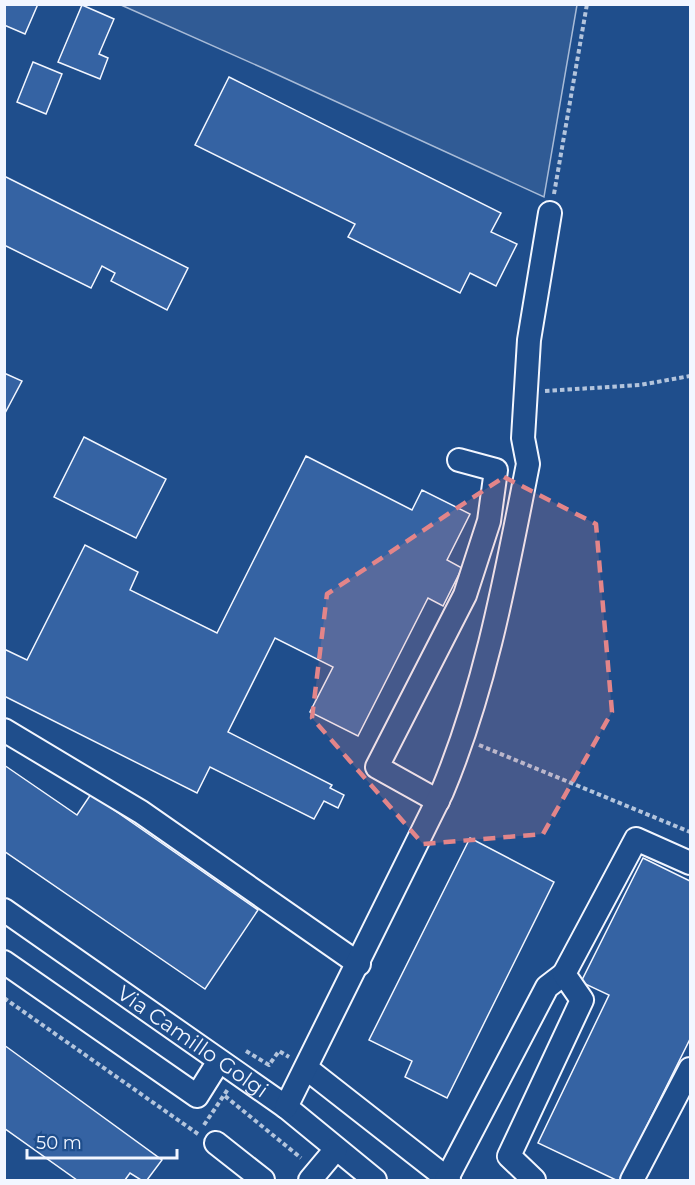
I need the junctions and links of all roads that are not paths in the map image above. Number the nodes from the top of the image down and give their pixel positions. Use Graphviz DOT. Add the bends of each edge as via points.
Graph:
graph roads {
  1 [pos="550,213"];
  2 [pos="459,460"];
  3 [pos="4,730"];
  4 [pos="438,801"];
  5 [pos="690,863"];
  6 [pos="4,910"];
  7 [pos="4,962"];
  8 [pos="359,964"];
  9 [pos="564,974"];
  10 [pos="219,1061"];
  11 [pos="306,1068"];
  12 [pos="690,1069"];
  13 [pos="286,1107"];
  14 [pos="216,1143"];
  15 [pos="336,1149"];
  16 [pos="314,1176"];
  17 [pos="263,1180"];
  18 [pos="375,1180"];
  19 [pos="447,1180"];
  20 [pos="534,1180"];
  21 [pos="632,1180"];
  1 -- 4 [label="street" via="529,340 523,438 528,464 481,685"];
  2 -- 4 [label="street" via="496,470 489,521 465,595 377,767"];
  3 -- 8 [label="street" via="141,812"];
  4 -- 8 [label="street"];
  5 -- 9 [label="street" via="636,839"];
  6 -- 10 [label="street, Via Camillo Golgi"];
  7 -- 10 [label="street" via="197,1096"];
  8 -- 11 [label="street"];
  9 -- 19 [label="street" via="547,987"];
  9 -- 20 [label="street" via="582,999 509,1156"];
  10 -- 13 [label="street, Via Camillo Golgi"];
  11 -- 13 [label="street"];
  11 -- 19 [label="street"];
  12 -- 21 [label="street"];
  13 -- 15 [label="street, Via Camillo Golgi"];
  14 -- 17 [label="street"];
  15 -- 16 [label="street"];
  15 -- 18 [label="street, Via Camillo Golgi"];
}
